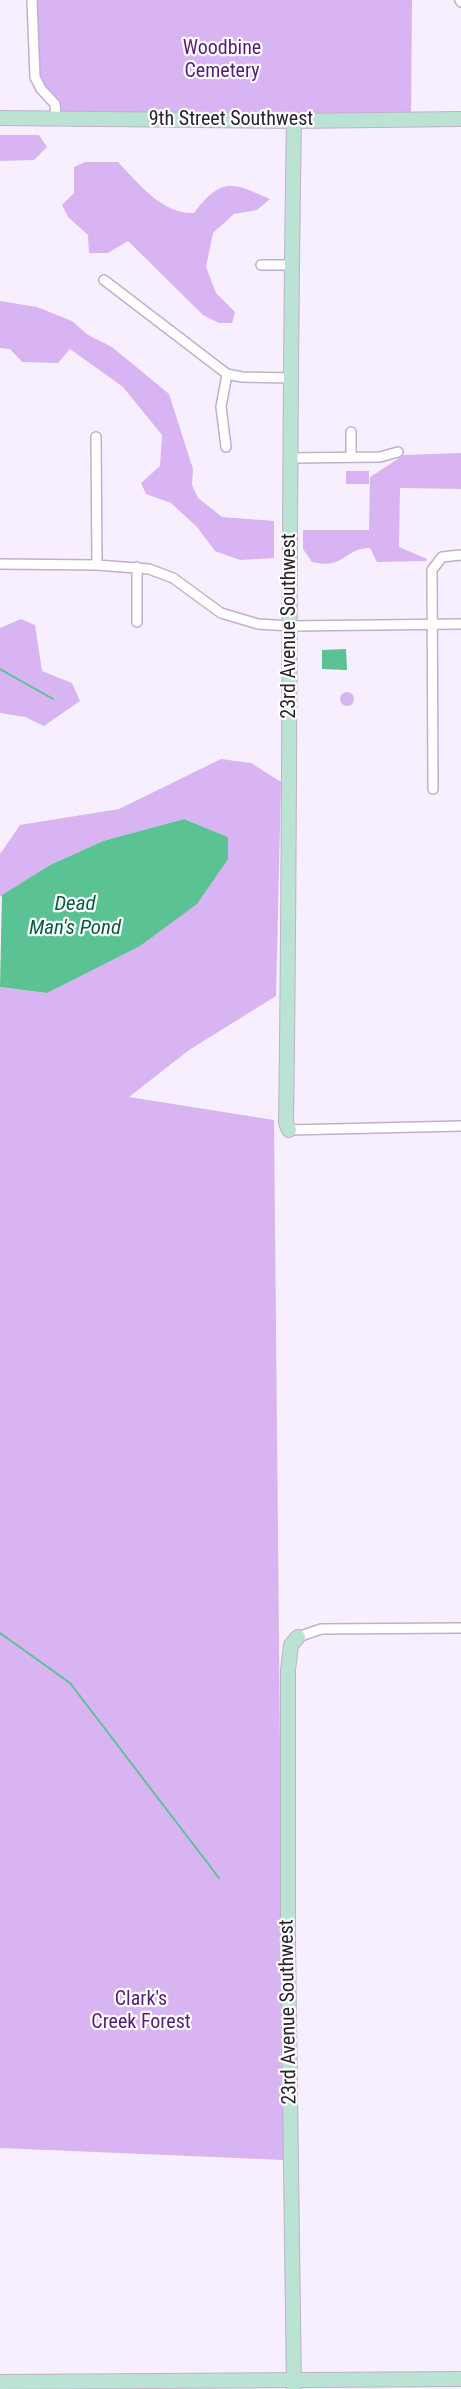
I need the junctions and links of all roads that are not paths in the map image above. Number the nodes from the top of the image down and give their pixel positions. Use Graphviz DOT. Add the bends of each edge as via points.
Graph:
graph roads {
  1 [pos="33,0"];
  2 [pos="0,118"];
  3 [pos="56,118"];
  4 [pos="461,119"];
  5 [pos="294,121"];
  6 [pos="261,265"];
  7 [pos="292,265"];
  8 [pos="104,280"];
  9 [pos="227,374"];
  10 [pos="290,378"];
  11 [pos="351,432"];
  12 [pos="96,437"];
  13 [pos="225,447"];
  14 [pos="398,452"];
  15 [pos="290,458"];
  16 [pos="351,458"];
  17 [pos="461,555"];
  18 [pos="0,564"];
  19 [pos="97,565"];
  20 [pos="137,567"];
  21 [pos="137,622"];
  22 [pos="433,624"];
  23 [pos="461,624"];
  24 [pos="291,626"];
  25 [pos="432,789"];
  26 [pos="461,1126"];
  27 [pos="289,1130"];
  28 [pos="461,1628"];
  29 [pos="298,1637"];
  30 [pos="461,2379"];
  31 [pos="0,2382"];
  32 [pos="382,2385"];
  33 [pos="294,2386"];
  1 -- 3 [label="street" via="34,77 55,104"];
  2 -- 3 [label="street, 9th Street Southwest"];
  3 -- 5 [label="street, 9th Street Southwest"];
  4 -- 5 [label="street, 9th Street Southwest"];
  5 -- 7 [label="street, 23rd Avenue Southwest"];
  6 -- 7 [label="street"];
  7 -- 10 [label="street, 23rd Avenue Southwest"];
  8 -- 9 [label="street"];
  9 -- 10 [label="street"];
  9 -- 13 [label="street" via="220,407"];
  10 -- 15 [label="street, 23rd Avenue Southwest"];
  11 -- 16 [label="street"];
  12 -- 19 [label="street"];
  14 -- 16 [label="street" via="387,457"];
  15 -- 16 [label="street"];
  15 -- 24 [label="street, 23rd Avenue Southwest"];
  17 -- 22 [label="street" via="442,557 433,566"];
  18 -- 19 [label="street"];
  19 -- 20 [label="street"];
  20 -- 21 [label="street"];
  20 -- 24 [label="street" via="173,578 207,605 236,620"];
  22 -- 23 [label="street"];
  22 -- 24 [label="street"];
  22 -- 25 [label="street"];
  24 -- 27 [label="street, 23rd Avenue Southwest" via="286,1123"];
  26 -- 27 [label="street"];
  28 -- 29 [label="street" via="321,1629"];
  29 -- 33 [label="street, 23rd Avenue Southwest" via="291,1644 288,1670"];
  30 -- 32 [label="street"];
  31 -- 33 [label="street"];
  32 -- 33 [label="street"];
}
